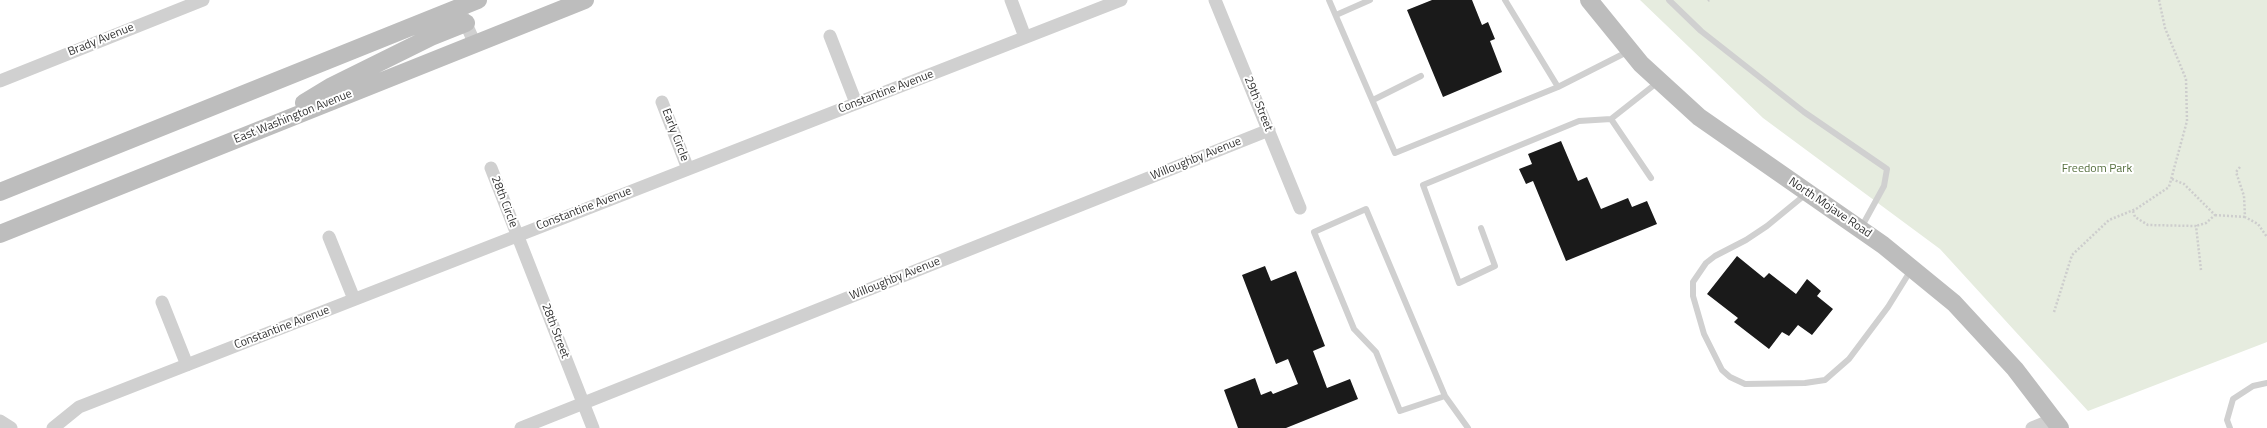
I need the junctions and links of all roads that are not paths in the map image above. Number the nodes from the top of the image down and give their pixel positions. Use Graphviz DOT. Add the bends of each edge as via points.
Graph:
graph roads {
  1 [pos="203,0"];
  2 [pos="478,0"];
  3 [pos="585,0"];
  4 [pos="1011,0"];
  5 [pos="1121,0"];
  6 [pos="1215,0"];
  7 [pos="1329,0"];
  8 [pos="1370,0"];
  9 [pos="1505,0"];
  10 [pos="1589,0"];
  11 [pos="1669,0"];
  12 [pos="461,10"];
  13 [pos="1336,15"];
  14 [pos="830,36"];
  15 [pos="1025,37"];
  16 [pos="475,44"];
  17 [pos="1630,50"];
  18 [pos="1421,76"];
  19 [pos="0,81"];
  20 [pos="1659,81"];
  21 [pos="1558,87"];
  22 [pos="1372,100"];
  23 [pos="662,102"];
  24 [pos="856,104"];
  25 [pos="1611,119"];
  26 [pos="1269,130"];
  27 [pos="251,134"];
  28 [pos="491,168"];
  29 [pos="688,169"];
  30 [pos="1651,178"];
  31 [pos="0,192"];
  32 [pos="1807,193"];
  33 [pos="1300,208"];
  34 [pos="1481,228"];
  35 [pos="1860,229"];
  36 [pos="0,234"];
  37 [pos="518,235"];
  38 [pos="329,237"];
  39 [pos="1912,269"];
  40 [pos="354,300"];
  41 [pos="162,302"];
  42 [pos="187,365"];
  43 [pos="2267,383"];
  44 [pos="1445,396"];
  45 [pos="583,403"];
  46 [pos="0,421"];
  47 [pos="2057,423"];
  48 [pos="11,428"];
  49 [pos="52,428"];
  50 [pos="521,428"];
  51 [pos="593,428"];
  52 [pos="1468,428"];
  53 [pos="2032,428"];
  54 [pos="2230,428"];
  1 -- 19 [label="street, Brady Avenue"];
  2 -- 12 [label="main road"];
  3 -- 16 [label="main road, East Washington Avenue"];
  4 -- 15 [label="street"];
  5 -- 15 [label="street, Constantine Avenue"];
  6 -- 26 [label="street, 29th Street"];
  7 -- 13 [label="lane"];
  8 -- 13 [label="lane"];
  9 -- 21 [label="lane"];
  10 -- 17 [label="main road, North Mojave Road"];
  11 -- 35 [label="lane" via="1701,31 1804,112 1887,169 1884,186"];
  12 -- 16 [label="street"];
  12 -- 27 [label="main road" via="431,37 332,86"];
  12 -- 31 [label="main road"];
  13 -- 22 [label="lane"];
  14 -- 24 [label="street"];
  15 -- 24 [label="street, Constantine Avenue"];
  16 -- 27 [label="main road, East Washington Avenue"];
  17 -- 20 [label="main road, North Mojave Road"];
  17 -- 21 [label="lane"];
  18 -- 22 [label="lane"];
  20 -- 25 [label="lane"];
  20 -- 32 [label="main road, North Mojave Road" via="1699,117"];
  21 -- 22 [label="lane" via="1395,153"];
  23 -- 29 [label="street, Early Circle"];
  24 -- 29 [label="street, Constantine Avenue"];
  25 -- 30 [label="lane"];
  25 -- 34 [label="lane" via="1579,121 1423,186 1459,283 1495,266"];
  26 -- 33 [label="street, 29th Street"];
  26 -- 45 [label="street, Willoughby Avenue"];
  27 -- 36 [label="main road, East Washington Avenue"];
  28 -- 37 [label="street, 28th Circle"];
  29 -- 37 [label="street, Constantine Avenue"];
  32 -- 35 [label="main road, North Mojave Road"];
  32 -- 39 [label="lane" via="1767,226 1706,263 1693,282 1693,296 1704,334 1722,370 1730,377 1744,384 1805,383 1825,380 1849,359 1888,307"];
  35 -- 39 [label="main road, North Mojave Road"];
  37 -- 40 [label="street, Constantine Avenue"];
  37 -- 45 [label="street, 28th Street"];
  38 -- 40 [label="street"];
  39 -- 47 [label="main road, North Mojave Road" via="1954,303 2015,369"];
  40 -- 42 [label="street, Constantine Avenue"];
  41 -- 42 [label="street"];
  42 -- 49 [label="street, Constantine Avenue" via="79,407"];
  43 -- 54 [label="lane" via="2253,386 2233,399 2227,420"];
  44 -- 44 [label="lane" via="1366,209 1314,232 1354,330 1376,352 1400,411"];
  44 -- 52 [label="lane"];
  45 -- 50 [label="street, Willoughby Avenue"];
  45 -- 51 [label="street, 28th Street"];
  46 -- 48 [label="street"];
  47 -- 53 [label="street"];
}
